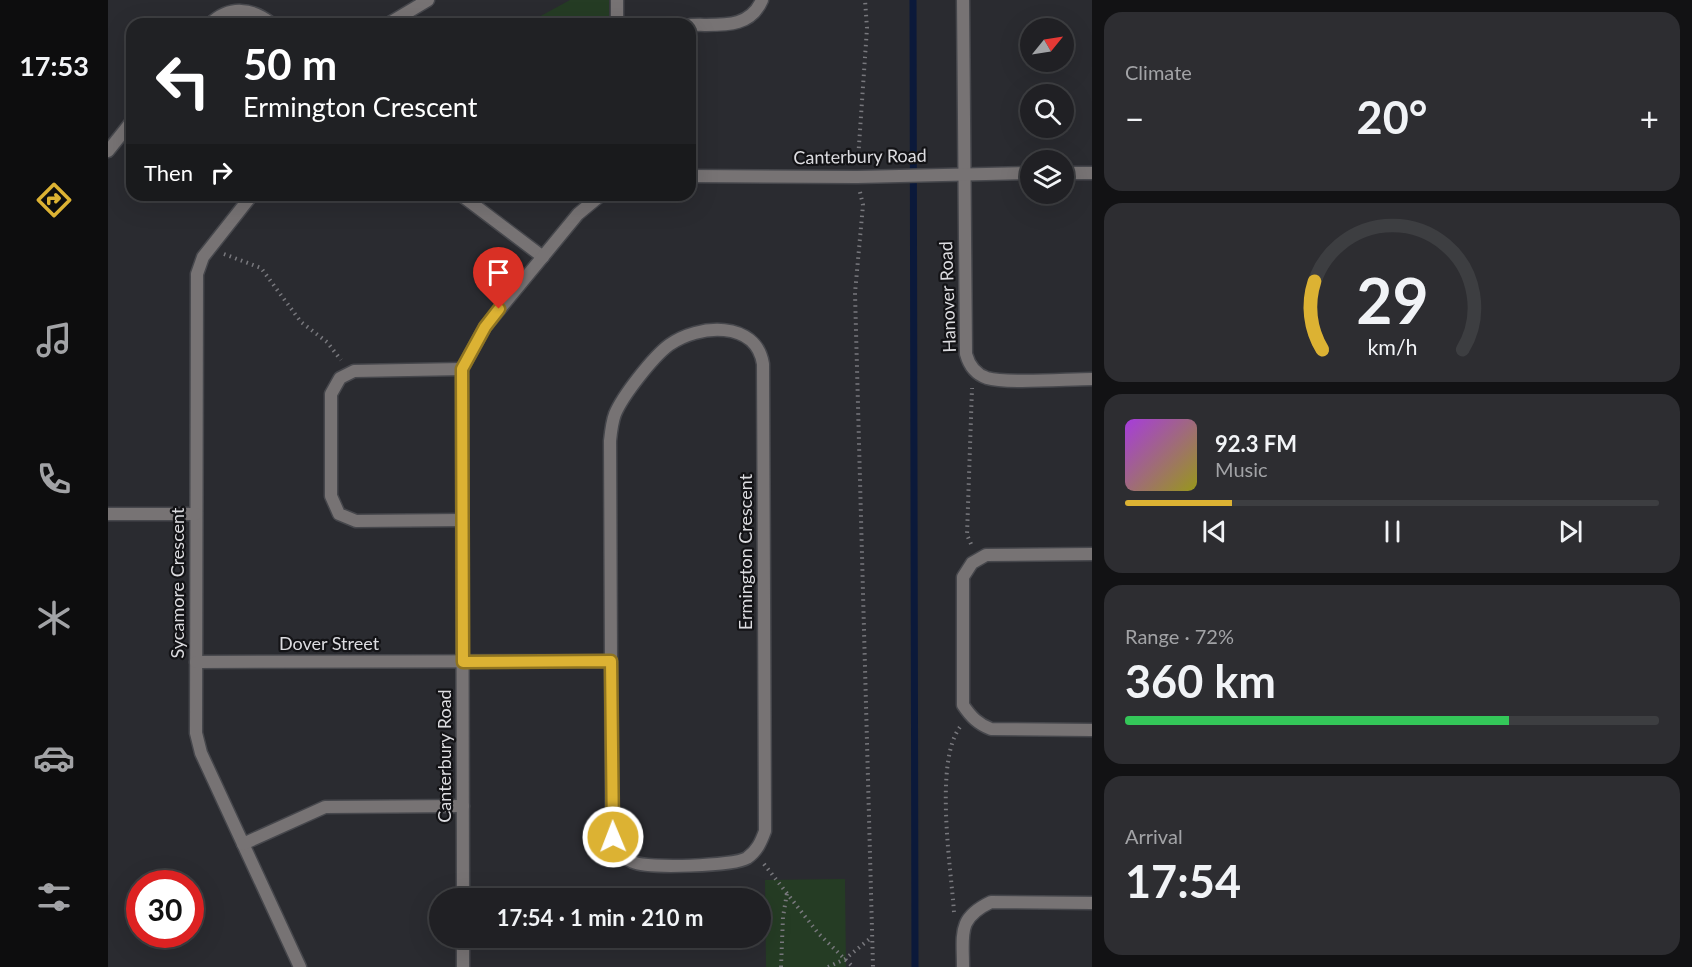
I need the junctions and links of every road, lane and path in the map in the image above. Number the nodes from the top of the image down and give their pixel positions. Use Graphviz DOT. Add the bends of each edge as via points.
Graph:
graph roads {
  1 [pos="428,0"];
  2 [pos="617,0"];
  3 [pos="762,0"];
  4 [pos="866,0"];
  5 [pos="963,0"];
  6 [pos="218,18"];
  7 [pos="265,18"];
  8 [pos="398,18"];
  9 [pos="617,18"];
  10 [pos="696,25"];
  11 [pos="126,128"];
  12 [pos="108,151"];
  13 [pos="1020,173"];
  14 [pos="1074,173"];
  15 [pos="1092,173"];
  16 [pos="964,174"];
  17 [pos="696,176"];
  18 [pos="857,177"];
  19 [pos="247,201"];
  20 [pos="469,201"];
  21 [pos="594,201"];
  22 [pos="208,250"];
  23 [pos="543,257"];
  24 [pos="462,369"];
  25 [pos="354,371"];
  26 [pos="980,375"];
  27 [pos="1092,379"];
  28 [pos="108,514"];
  29 [pos="196,514"];
  30 [pos="461,519"];
  31 [pos="1092,554"];
  32 [pos="979,558"];
  33 [pos="611,661"];
  34 [pos="196,662"];
  35 [pos="463,662"];
  36 [pos="970,715"];
  37 [pos="1092,730"];
  38 [pos="463,806"];
  39 [pos="243,844"];
  40 [pos="753,853"];
  41 [pos="463,888"];
  42 [pos="788,892"];
  43 [pos="1092,903"];
  44 [pos="963,928"];
  45 [pos="872,937"];
  46 [pos="463,948"];
  47 [pos="845,959"];
  48 [pos="300,967"];
  49 [pos="463,967"];
  50 [pos="781,967"];
  51 [pos="828,967"];
  52 [pos="853,967"];
  53 [pos="873,967"];
  54 [pos="963,967"];
  1 -- 8 [label="street"];
  2 -- 9 [label="street"];
  3 -- 10 [label="street" via="749,19 736,24"];
  4 -- 18 [label="path"];
  5 -- 16 [label="street, Hanover Road"];
  6 -- 7 [label="street" via="242,10"];
  11 -- 12 [label="street"];
  13 -- 16 [label="street, Canterbury Road"];
  14 -- 15 [label="street"];
  16 -- 18 [label="street, Canterbury Road"];
  16 -- 26 [label="street, Hanover Road" via="966,354"];
  17 -- 18 [label="street, Canterbury Road"];
  18 -- 45 [label="path" via="863,205 855,293"];
  19 -- 22 [label="street, Sycamore Crescent"];
  20 -- 23 [label="street"];
  21 -- 23 [label="street, Canterbury Road"];
  22 -- 25 [label="path" via="261,268 301,322"];
  22 -- 29 [label="street, Sycamore Crescent" via="196,283"];
  23 -- 24 [label="street, Canterbury Road" via="485,327"];
  24 -- 25 [label="street"];
  24 -- 30 [label="street, Canterbury Road"];
  25 -- 30 [label="street" via="340,378 331,394 331,496 335,509 344,518 356,520"];
  26 -- 27 [label="street" via="996,379"];
  26 -- 32 [label="path" via="972,389 967,535"];
  28 -- 29 [label="street"];
  29 -- 34 [label="street, Sycamore Crescent"];
  30 -- 35 [label="street, Canterbury Road"];
  31 -- 32 [label="street" via="993,554"];
  32 -- 36 [label="street" via="963,578 963,705"];
  33 -- 35 [label="street"];
  33 -- 40 [label="street, Ermington Crescent" via="612,828 620,853 642,865 726,864"];
  33 -- 40 [label="street, Ermington Crescent" via="610,441 616,412 659,354 677,340 700,332 744,334 758,347 763,364 765,831"];
  34 -- 35 [label="street, Dover Street"];
  34 -- 39 [label="street, Sycamore Crescent" via="198,743"];
  35 -- 38 [label="street, Canterbury Road"];
  36 -- 37 [label="street" via="991,729"];
  36 -- 44 [label="path" via="954,736 945,777 954,913"];
  38 -- 39 [label="street" via="325,807"];
  38 -- 41 [label="street, Canterbury Road"];
  39 -- 48 [label="street, Sycamore Crescent"];
  40 -- 42 [label="path"];
  42 -- 47 [label="path" via="818,933"];
  42 -- 50 [label="path"];
  43 -- 44 [label="street" via="991,902 968,916"];
  44 -- 54 [label="street"];
  45 -- 47 [label="path"];
  45 -- 53 [label="path"];
  46 -- 49 [label="street"];
  47 -- 51 [label="path"];
  47 -- 52 [label="path"];
}
